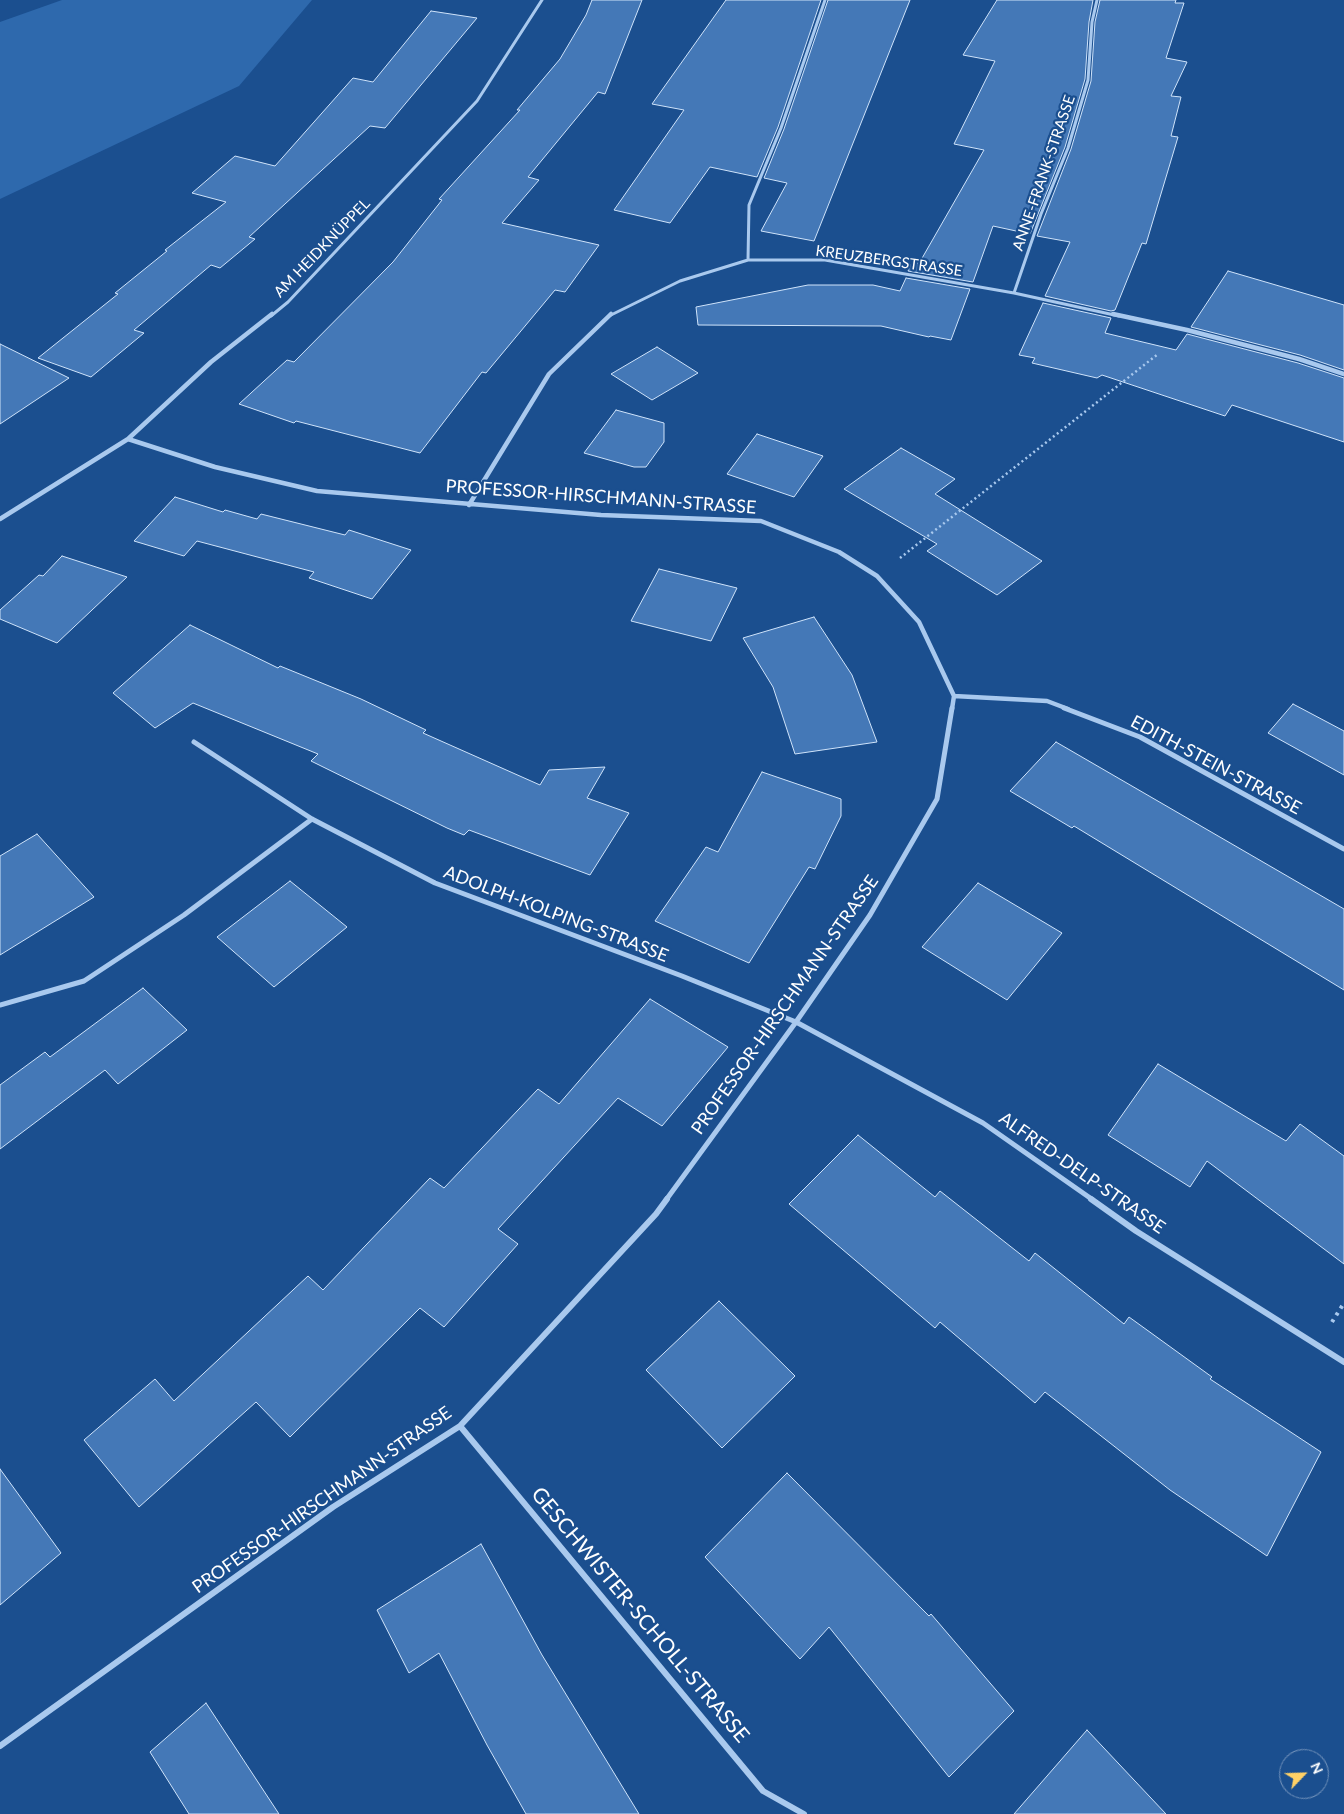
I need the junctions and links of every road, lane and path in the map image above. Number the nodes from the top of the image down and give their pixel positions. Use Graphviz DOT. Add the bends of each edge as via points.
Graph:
graph roads {
  1 [pos="542,0"];
  2 [pos="825,0"];
  3 [pos="1097,0"];
  4 [pos="748,260"];
  5 [pos="1014,292"];
  6 [pos="1188,330"];
  7 [pos="1344,374"];
  8 [pos="128,439"];
  9 [pos="469,505"];
  10 [pos="0,519"];
  11 [pos="877,576"];
  12 [pos="954,696"];
  13 [pos="194,742"];
  14 [pos="312,820"];
  15 [pos="1344,850"];
  16 [pos="0,1005"];
  17 [pos="796,1022"];
  18 [pos="1344,1362"];
  19 [pos="460,1426"];
  20 [pos="0,1746"];
  21 [pos="804,1814"];
  1 -- 8 [label="street, AM HEIDKNÜPPEL" via="477,101 288,302 211,362"];
  2 -- 4 [label="street" via="781,128 749,205"];
  3 -- 5 [label="street, ANNE-FRANK-STRASSE" via="1092,22 1088,80 1068,148"];
  4 -- 5 [label="street, KREUZBERGSTRASSE" via="825,260"];
  4 -- 9 [label="street, KREUZBERGSTRASSE" via="680,281 611,314 549,374"];
  5 -- 6 [label="street, KREUZBERGSTRASSE"];
  6 -- 7 [label="street, KREUZBERGSTRASSE"];
  6 -- 11 [label="path"];
  8 -- 9 [label="street, PROFESSOR-HIRSCHMANN-STRASSE" via="215,468 318,491"];
  8 -- 10 [label="street, AM HEIDKNÜPPEL"];
  9 -- 11 [label="street, PROFESSOR-HIRSCHMANN-STRASSE" via="761,521 839,552"];
  11 -- 12 [label="street, PROFESSOR-HIRSCHMANN-STRASSE" via="919,622"];
  12 -- 15 [label="street, EDITH-STEIN-STRASSE" via="1048,700 1140,736"];
  12 -- 17 [label="street, PROFESSOR-HIRSCHMANN-STRASSE" via="936,799 870,915"];
  13 -- 14 [label="street, ADOLPH-KOLPING-STRASSE"];
  14 -- 16 [label="street" via="184,915 84,981"];
  14 -- 17 [label="street, ADOLPH-KOLPING-STRASSE" via="434,882"];
  17 -- 18 [label="street, ALFRED-DELP-STRASSE" via="983,1123 1136,1231"];
  17 -- 19 [label="street, PROFESSOR-HIRSCHMANN-STRASSE" via="656,1214"];
  19 -- 20 [label="street, PROFESSOR-HIRSCHMANN-STRASSE" via="334,1507"];
  19 -- 21 [label="street, GESCHWISTER-SCHOLL-STRASSE" via="763,1791"];
}
